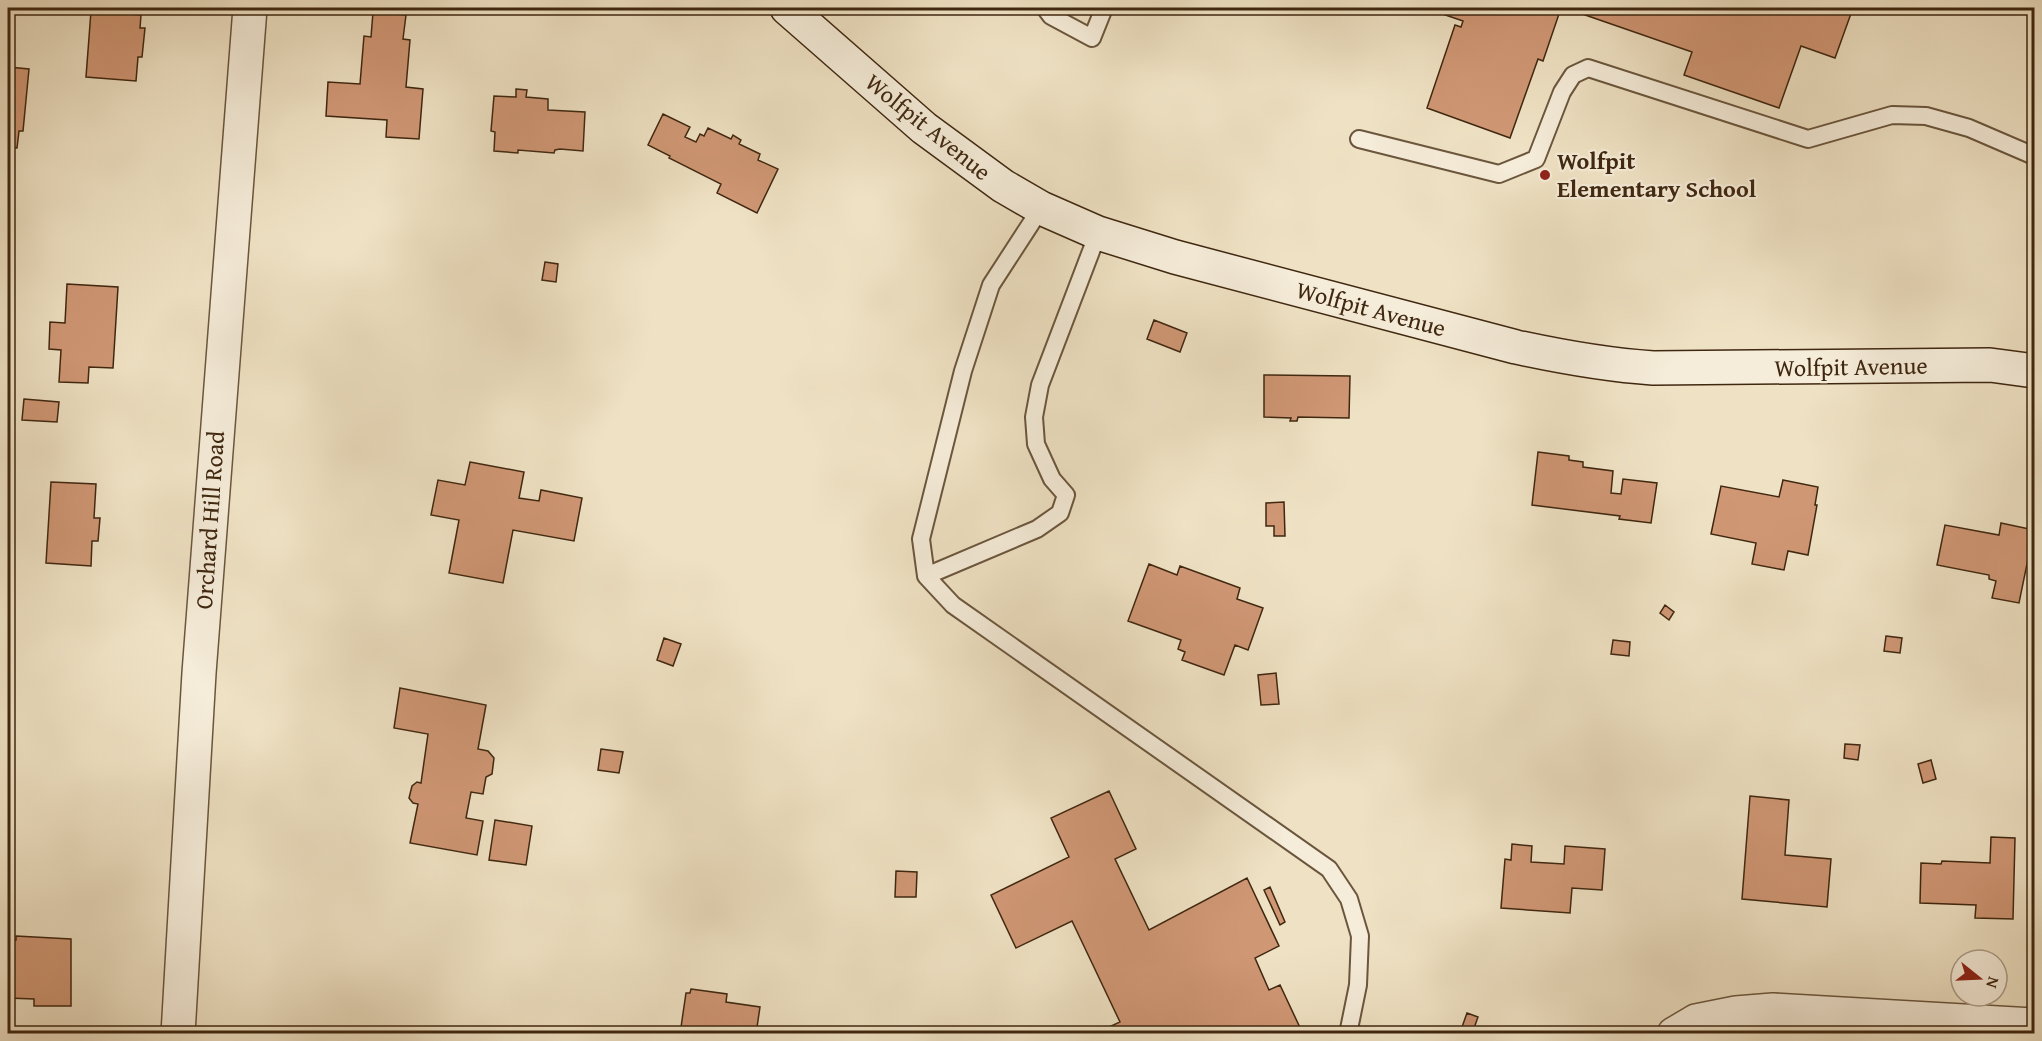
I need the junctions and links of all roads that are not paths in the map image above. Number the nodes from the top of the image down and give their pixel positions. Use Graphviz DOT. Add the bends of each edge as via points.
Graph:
graph roads {
  1 [pos="250,8"];
  2 [pos="1045,8"];
  3 [pos="1104,8"];
  4 [pos="792,9"];
  5 [pos="1359,139"];
  6 [pos="2034,156"];
  7 [pos="1041,208"];
  8 [pos="1098,232"];
  9 [pos="2034,371"];
  10 [pos="926,576"];
  11 [pos="2034,1025"];
  12 [pos="178,1034"];
  13 [pos="1348,1034"];
  14 [pos="1674,1034"];
  1 -- 12 [label="street, Orchard Hill Road" via="199,673"];
  2 -- 3 [label="lane" via="1051,16 1092,38"];
  4 -- 7 [label="street, Wolfpit Avenue" via="924,128 1003,186"];
  5 -- 6 [label="lane" via="1499,174 1536,159 1562,92 1573,75 1588,68 1808,140 1892,115 1926,116 1969,128"];
  7 -- 8 [label="street, Wolfpit Avenue"];
  7 -- 10 [label="lane" via="991,285 963,371 921,539"];
  8 -- 9 [label="street, Wolfpit Avenue" via="1175,257 1423,323 1589,362 1653,368 1990,365"];
  8 -- 10 [label="lane" via="1040,385 1034,417 1036,444 1052,479 1066,495 1060,513 1037,529"];
  10 -- 13 [label="lane" via="953,605 1329,869 1349,899 1360,936 1358,985"];
  11 -- 14 [label="street" via="1773,1010 1696,1021"];
}
